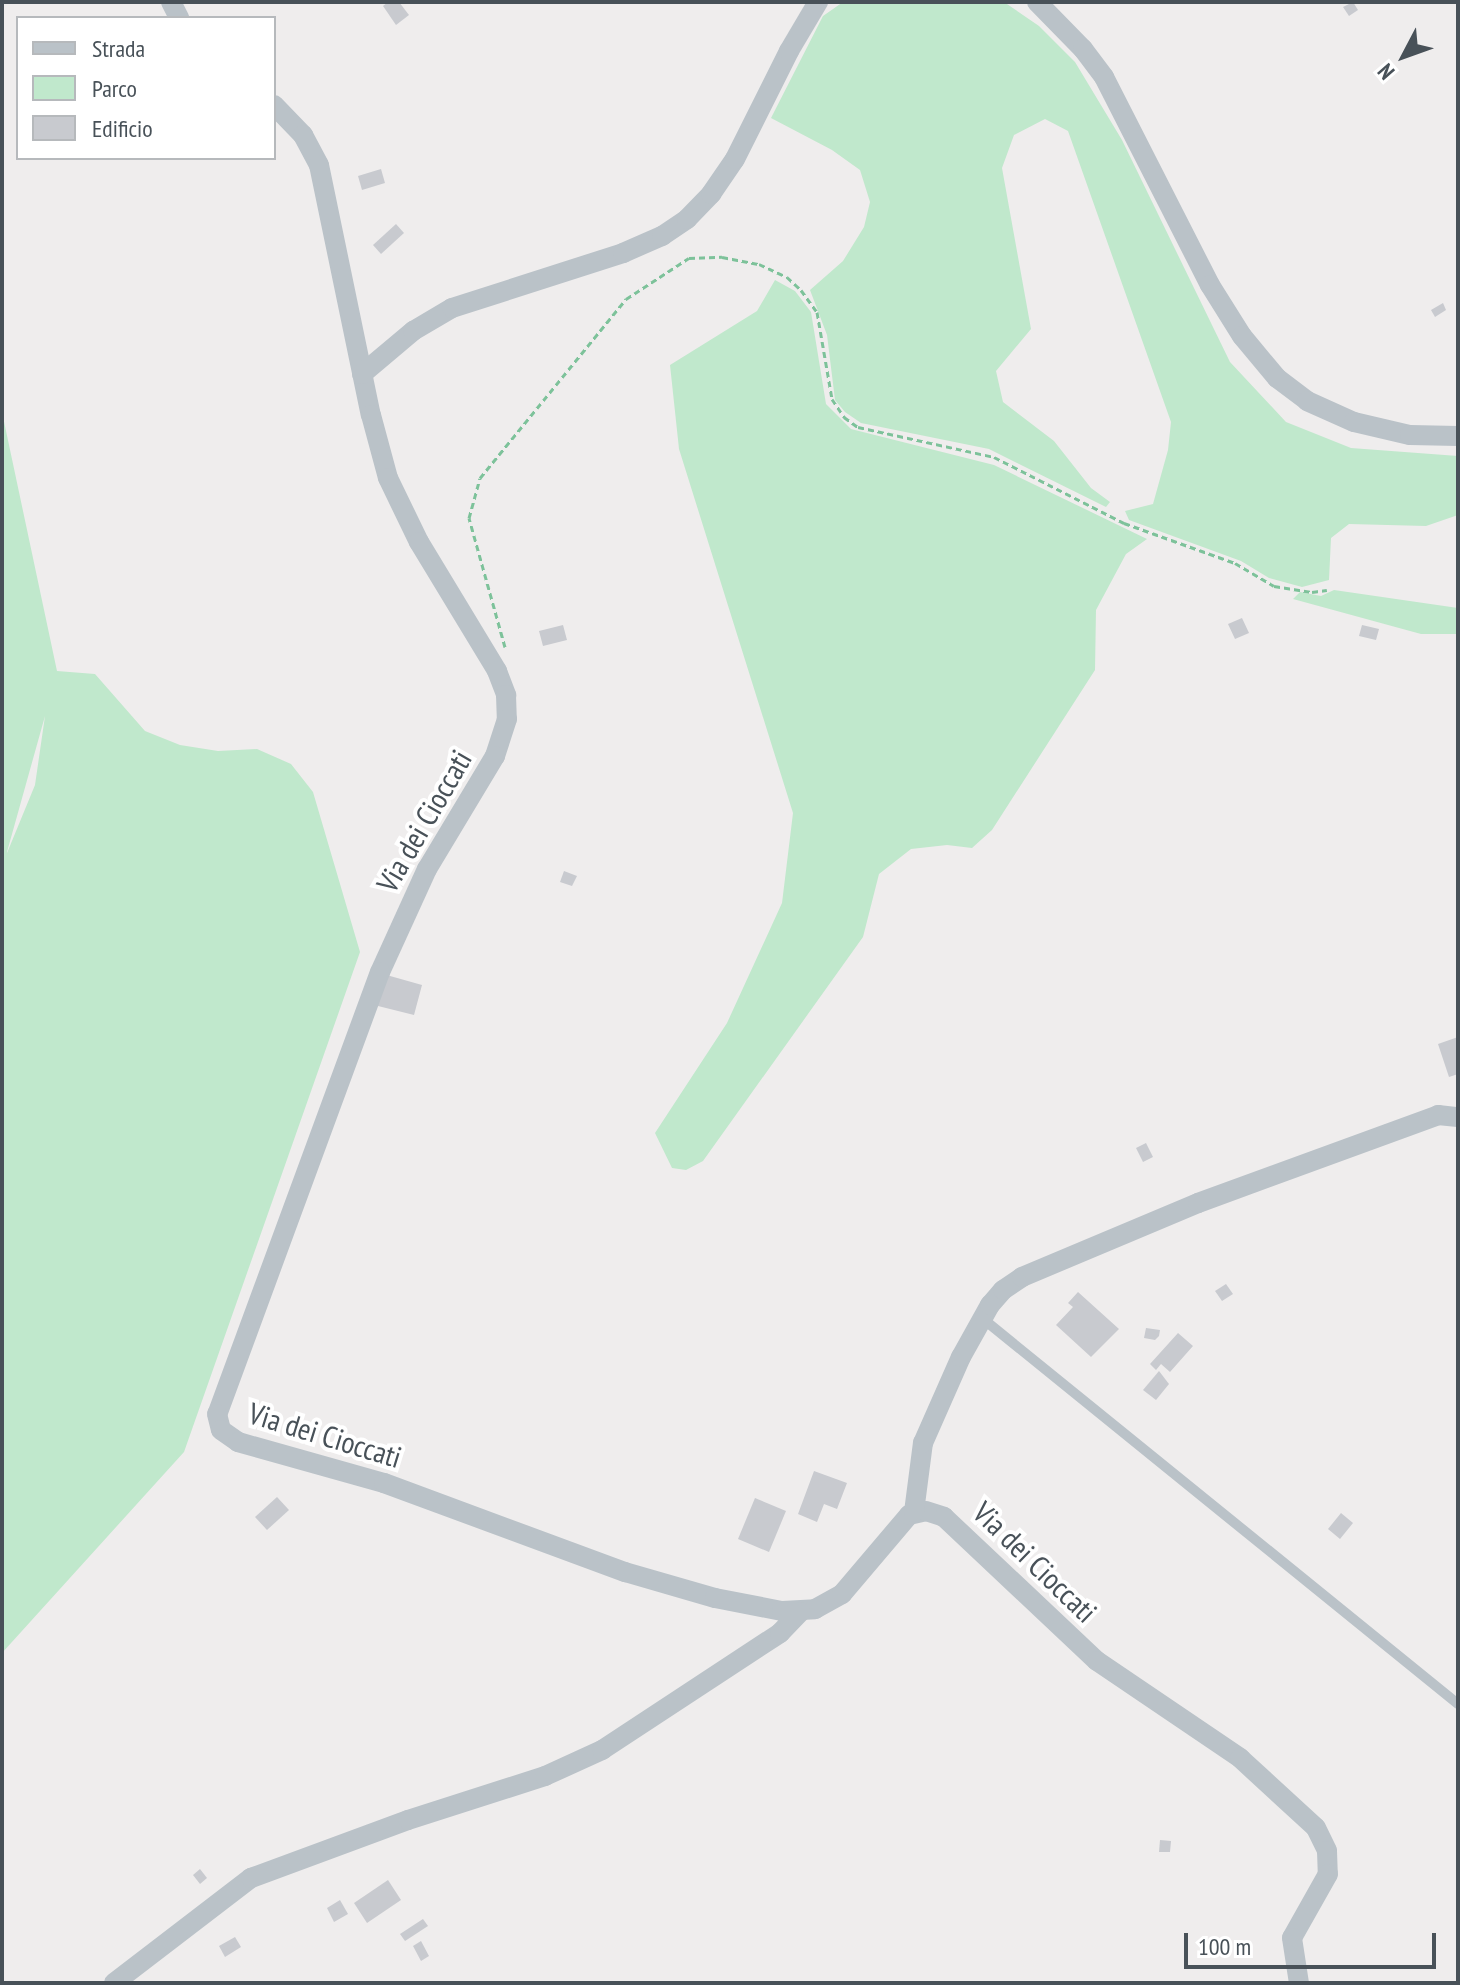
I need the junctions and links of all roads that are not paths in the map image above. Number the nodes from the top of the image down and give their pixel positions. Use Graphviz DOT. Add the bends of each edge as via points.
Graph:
graph roads {
  1 [pos="818,2"];
  2 [pos="1037,2"];
  3 [pos="276,107"];
  4 [pos="362,374"];
  5 [pos="1458,436"];
  6 [pos="1458,1117"];
  7 [pos="982,1318"];
  8 [pos="914,1512"];
  9 [pos="800,1612"];
  10 [pos="1458,1704"];
  11 [pos="114,1983"];
  12 [pos="1299,1983"];
  1 -- 4 [label="street" via="735,159 687,219 623,253 452,308 413,331"];
  2 -- 5 [label="street" via="1104,77 1217,296 1277,378 1307,401 1354,422 1410,435"];
  3 -- 4 [label="street, Via dei Cioccati" via="303,135 319,165"];
  4 -- 9 [label="street, Via dei Cioccati" via="392,490 497,671 507,703 506,728 495,756 427,869 380,972 217,1414 219,1426 238,1442 384,1483 625,1572 734,1602"];
  6 -- 7 [label="street" via="1438,1115 1198,1203 1022,1277 1003,1290"];
  7 -- 8 [label="street" via="923,1443"];
  7 -- 10 [label="lane"];
  8 -- 9 [label="street" via="842,1594"];
  8 -- 12 [label="street, Via dei Cioccati" via="931,1512 950,1521 1097,1661 1240,1758 1313,1823 1325,1843 1329,1868 1323,1888 1292,1938"];
  9 -- 11 [label="street" via="780,1633 602,1750 545,1776 251,1878"];
}
